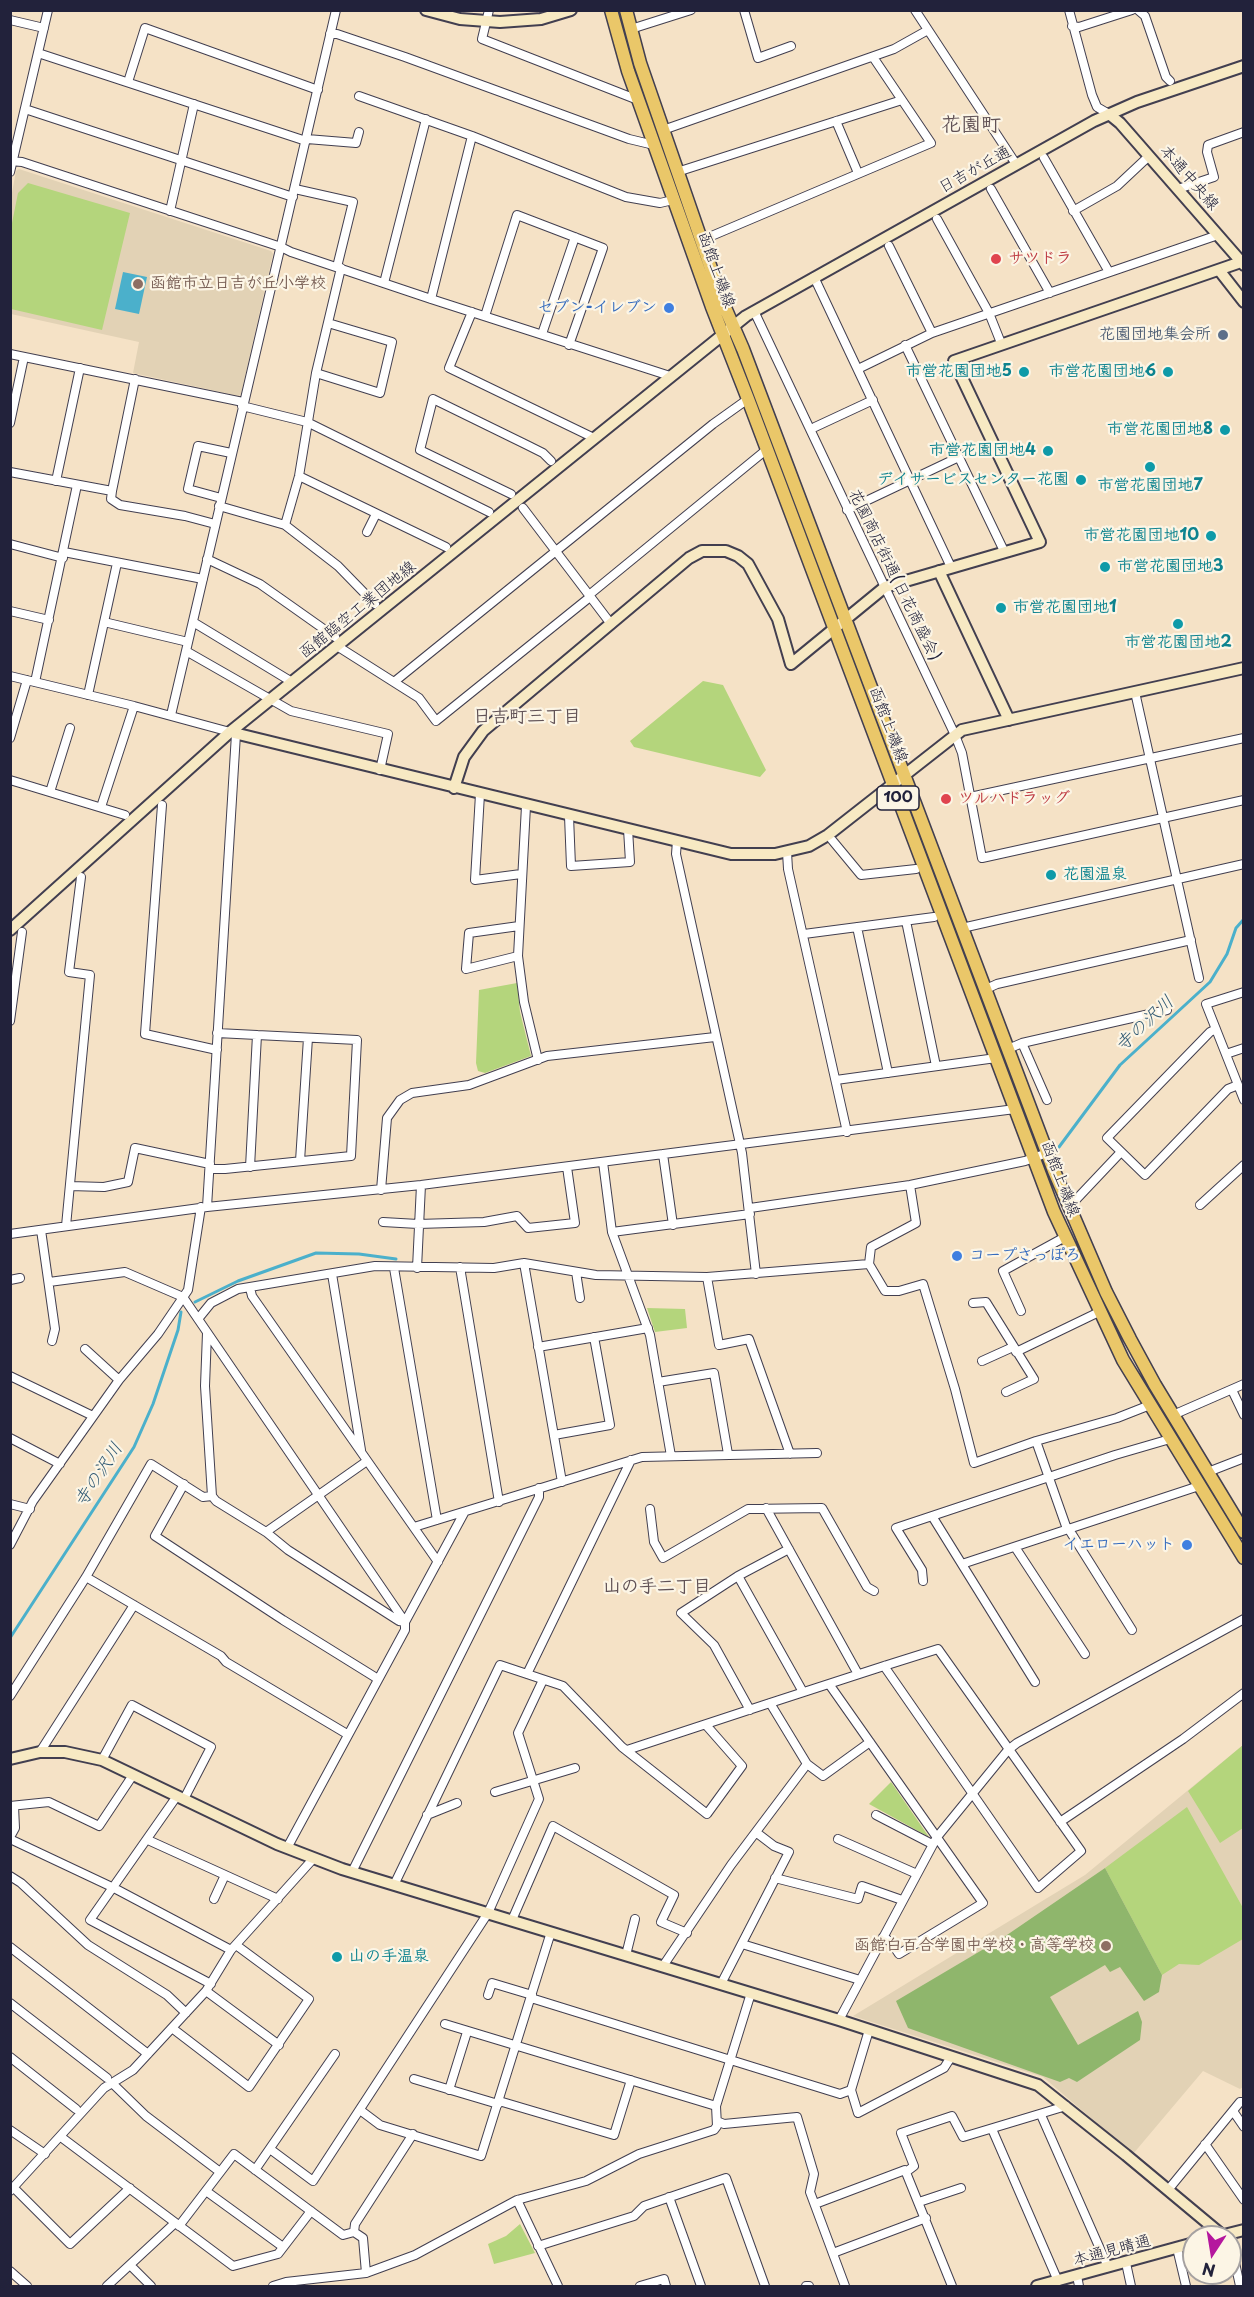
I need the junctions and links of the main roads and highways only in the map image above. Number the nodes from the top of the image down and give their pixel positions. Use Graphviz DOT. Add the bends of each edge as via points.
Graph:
graph roads {
  1 [pos="611,10"];
  2 [pos="626,10"];
  3 [pos="1244,1532"];
  4 [pos="1242,1554"];
  1 -- 4 [label="main road, 函館上磯線 / 100" via="673,200 1065,1237 1123,1360"];
  2 -- 3 [label="main road, 函館上磯線 / 100" via="640,63 733,326 1047,1153 1106,1292 1155,1385"];
}
